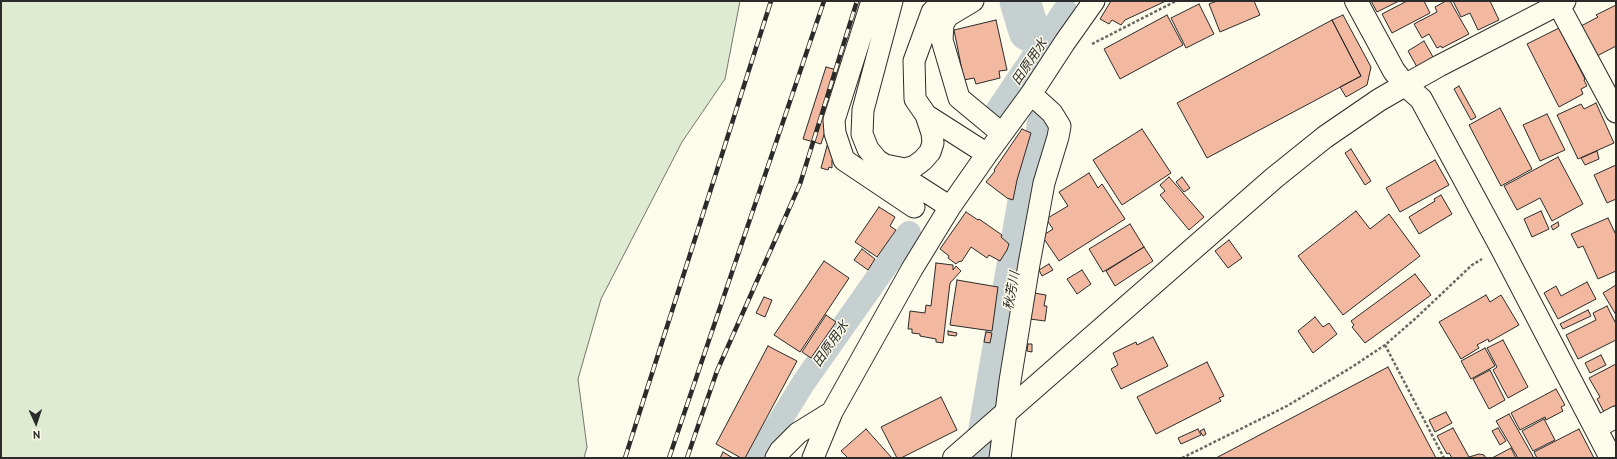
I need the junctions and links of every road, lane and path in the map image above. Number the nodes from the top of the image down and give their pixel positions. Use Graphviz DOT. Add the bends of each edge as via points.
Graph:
graph roads {
  1 [pos="872,1"];
  2 [pos="892,1"];
  3 [pos="944,1"];
  4 [pos="973,1"];
  5 [pos="1094,1"];
  6 [pos="1176,1"];
  7 [pos="1356,1"];
  8 [pos="1561,3"];
  9 [pos="1065,42"];
  10 [pos="1406,85"];
  11 [pos="1031,94"];
  12 [pos="1616,112"];
  13 [pos="926,115"];
  14 [pos="994,127"];
  15 [pos="987,154"];
  16 [pos="884,165"];
  17 [pos="914,207"];
  18 [pos="950,207"];
  19 [pos="1502,249"];
  20 [pos="1385,345"];
  21 [pos="832,412"];
  22 [pos="1005,414"];
  23 [pos="1616,417"];
  24 [pos="1596,428"];
  25 [pos="776,458"];
  26 [pos="813,458"];
  27 [pos="954,458"];
  28 [pos="1000,458"];
  29 [pos="1182,458"];
  30 [pos="1444,458"];
  31 [pos="1611,458"];
  1 -- 17 [label="street" via="834,120 835,133 844,160"];
  2 -- 16 [label="street" via="863,110 862,134 868,149"];
  3 -- 13 [label="street" via="932,12 914,61 915,99"];
  4 -- 14 [label="street" via="948,16 943,24 942,40 959,98"];
  5 -- 9 [label="street"];
  6 -- 9 [label="path" via="1089,46"];
  7 -- 10 [label="street" via="1394,71"];
  8 -- 10 [label="street"];
  8 -- 12 [label="street"];
  9 -- 11 [label="street"];
  10 -- 19 [label="street" via="1421,99"];
  10 -- 22 [label="street" via="1325,137 1274,178"];
  11 -- 15 [label="street"];
  11 -- 22 [label="street" via="1052,113 1060,126 1044,183"];
  13 -- 15 [label="street"];
  13 -- 16 [label="street" via="932,133 933,143 930,152 915,166 905,168"];
  15 -- 18 [label="street"];
  16 -- 18 [label="street"];
  18 -- 21 [label="street" via="912,269"];
  19 -- 20 [label="path" via="1472,264"];
  19 -- 24 [label="street"];
  20 -- 29 [label="path" via="1287,406"];
  20 -- 30 [label="path"];
  21 -- 25 [label="street" via="798,433"];
  21 -- 26 [label="street"];
  22 -- 27 [label="street"];
  22 -- 28 [label="street"];
  23 -- 24 [label="street"];
  24 -- 31 [label="street"];
}
